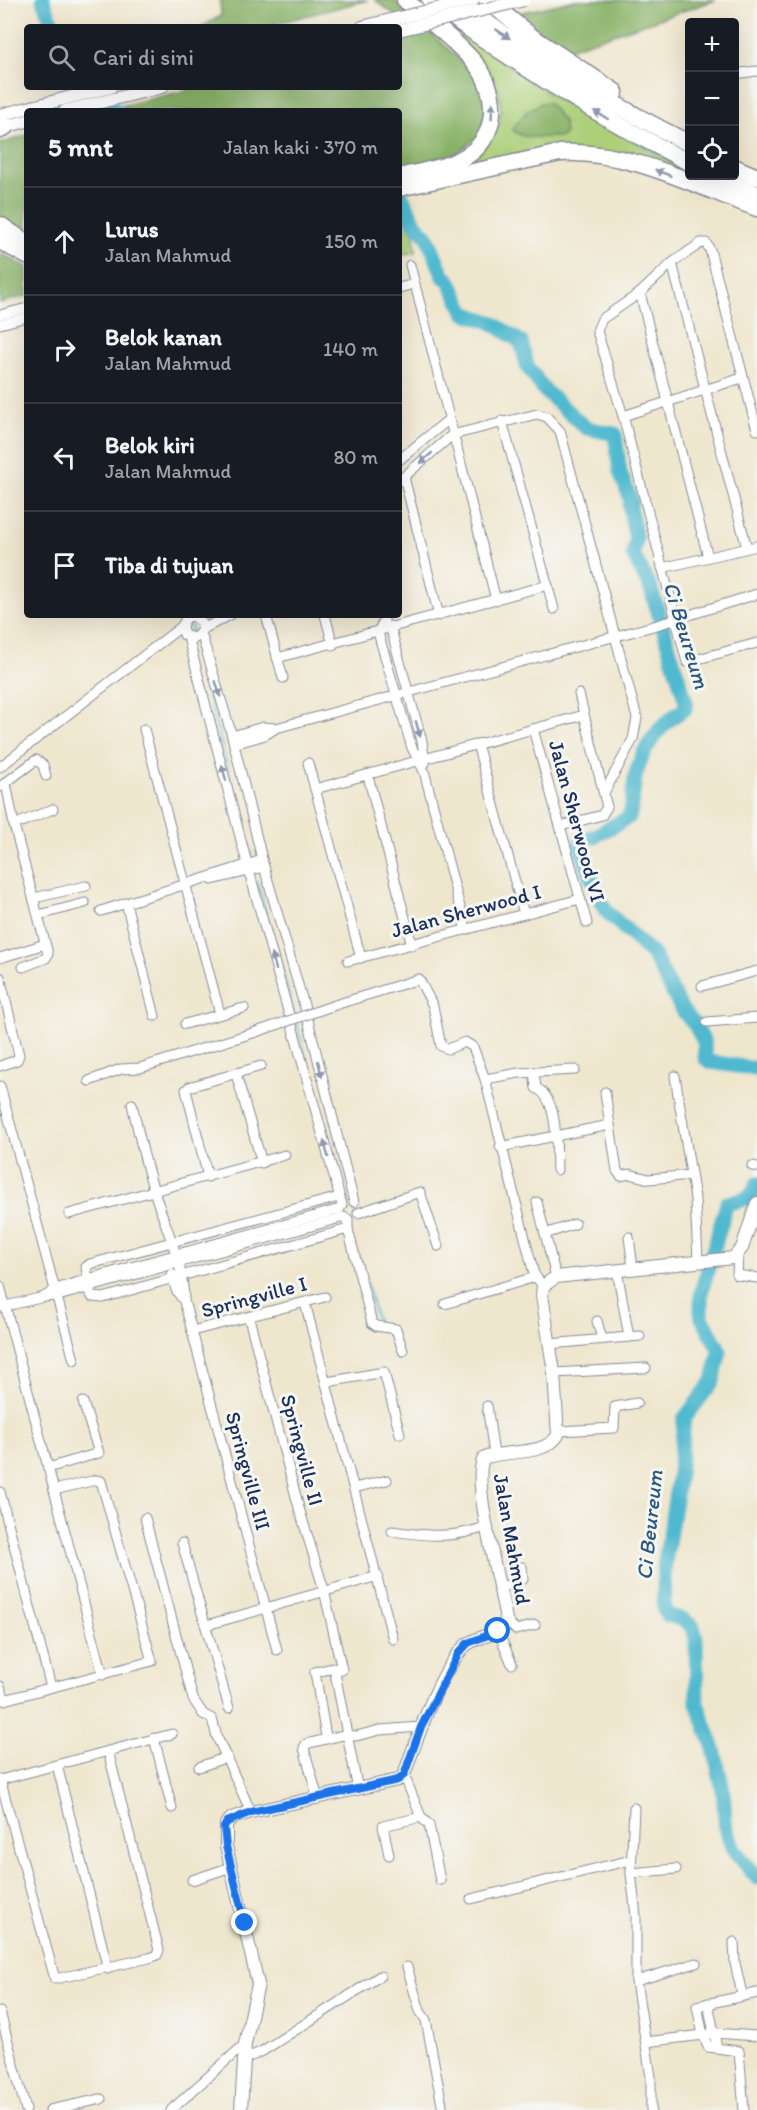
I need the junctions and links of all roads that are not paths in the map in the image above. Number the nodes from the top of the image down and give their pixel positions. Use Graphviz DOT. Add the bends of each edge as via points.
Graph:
graph roads {
  1 [pos="405,0"];
  2 [pos="430,0"];
  3 [pos="456,0"];
  4 [pos="473,0"];
  5 [pos="487,0"];
  6 [pos="524,0"];
  7 [pos="374,24"];
  8 [pos="402,29"];
  9 [pos="757,71"];
  10 [pos="739,73"];
  11 [pos="98,90"];
  12 [pos="150,90"];
  13 [pos="42,108"];
  14 [pos="76,108"];
  15 [pos="24,116"];
  16 [pos="24,121"];
  17 [pos="1,125"];
  18 [pos="685,136"];
  19 [pos="685,142"];
  20 [pos="685,160"];
  21 [pos="739,169"];
  22 [pos="402,177"];
  23 [pos="422,177"];
  24 [pos="757,177"];
  25 [pos="724,180"];
  26 [pos="402,187"];
  27 [pos="757,194"];
  28 [pos="757,208"];
  29 [pos="0,225"];
  30 [pos="0,241"];
  31 [pos="24,241"];
  32 [pos="24,253"];
  33 [pos="672,263"];
  34 [pos="410,265"];
  35 [pos="414,284"];
  36 [pos="402,287"];
  37 [pos="640,293"];
  38 [pos="24,309"];
  39 [pos="0,315"];
  40 [pos="24,318"];
  41 [pos="0,324"];
  42 [pos="742,378"];
  43 [pos="707,388"];
  44 [pos="669,403"];
  45 [pos="623,416"];
  46 [pos="448,420"];
  47 [pos="502,421"];
  48 [pos="757,430"];
  49 [pos="452,435"];
  50 [pos="402,458"];
  51 [pos="402,479"];
  52 [pos="752,547"];
  53 [pos="708,557"];
  54 [pos="662,568"];
  55 [pos="548,585"];
  56 [pos="757,594"];
  57 [pos="496,600"];
  58 [pos="554,609"];
  59 [pos="440,616"];
  60 [pos="199,618"];
  61 [pos="213,618"];
  62 [pos="226,618"];
  63 [pos="267,618"];
  64 [pos="326,618"];
  65 [pos="383,618"];
  66 [pos="671,620"];
  67 [pos="215,625"];
  68 [pos="183,626"];
  69 [pos="393,628"];
  70 [pos="202,631"];
  71 [pos="378,632"];
  72 [pos="615,635"];
  73 [pos="757,643"];
  74 [pos="333,645"];
  75 [pos="277,658"];
  76 [pos="283,678"];
  77 [pos="409,690"];
  78 [pos="395,694"];
  79 [pos="579,694"];
  80 [pos="584,715"];
  81 [pos="144,729"];
  82 [pos="533,729"];
  83 [pos="233,740"];
  84 [pos="477,744"];
  85 [pos="421,759"];
  86 [pos="308,763"];
  87 [pos="0,767"];
  88 [pos="46,776"];
  89 [pos="368,776"];
  90 [pos="3,785"];
  91 [pos="315,789"];
  92 [pos="604,793"];
  93 [pos="53,809"];
  94 [pos="14,825"];
  95 [pos="561,826"];
  96 [pos="263,864"];
  97 [pos="248,868"];
  98 [pos="185,885"];
  99 [pos="86,886"];
  100 [pos="34,898"];
  101 [pos="580,899"];
  102 [pos="85,903"];
  103 [pos="126,903"];
  104 [pos="101,911"];
  105 [pos="524,914"];
  106 [pos="39,915"];
  107 [pos="587,923"];
  108 [pos="466,930"];
  109 [pos="45,944"];
  110 [pos="412,945"];
  111 [pos="0,958"];
  112 [pos="361,958"];
  113 [pos="348,961"];
  114 [pos="23,967"];
  115 [pos="757,971"];
  116 [pos="0,977"];
  117 [pos="702,986"];
  118 [pos="301,1001"];
  119 [pos="287,1005"];
  120 [pos="244,1008"];
  121 [pos="220,1014"];
  122 [pos="155,1016"];
  123 [pos="757,1018"];
  124 [pos="707,1022"];
  125 [pos="185,1024"];
  126 [pos="0,1066"];
  127 [pos="261,1066"];
  128 [pos="575,1070"];
  129 [pos="534,1072"];
  130 [pos="236,1074"];
  131 [pos="675,1076"];
  132 [pos="484,1079"];
  133 [pos="89,1082"];
  134 [pos="0,1086"];
  135 [pos="605,1092"];
  136 [pos="132,1104"];
  137 [pos="610,1125"];
  138 [pos="556,1136"];
  139 [pos="500,1147"];
  140 [pos="285,1155"];
  141 [pos="262,1162"];
  142 [pos="556,1170"];
  143 [pos="691,1175"];
  144 [pos="208,1177"];
  145 [pos="154,1191"];
  146 [pos="354,1202"];
  147 [pos="537,1202"];
  148 [pos="757,1203"];
  149 [pos="343,1213"];
  150 [pos="358,1213"];
  151 [pos="69,1215"];
  152 [pos="575,1224"];
  153 [pos="545,1234"];
  154 [pos="629,1238"];
  155 [pos="169,1244"];
  156 [pos="438,1246"];
  157 [pos="738,1255"];
  158 [pos="700,1259"];
  159 [pos="173,1261"];
  160 [pos="633,1268"];
  161 [pos="617,1269"];
  162 [pos="535,1276"];
  163 [pos="556,1277"];
  164 [pos="177,1278"];
  165 [pos="757,1278"];
  166 [pos="88,1284"];
  167 [pos="543,1286"];
  168 [pos="0,1287"];
  169 [pos="57,1292"];
  170 [pos="325,1297"];
  171 [pos="305,1303"];
  172 [pos="445,1304"];
  173 [pos="3,1307"];
  174 [pos="249,1318"];
  175 [pos="597,1321"];
  176 [pos="192,1331"];
  177 [pos="640,1336"];
  178 [pos="629,1337"];
  179 [pos="602,1339"];
  180 [pos="550,1344"];
  181 [pos="403,1351"];
  182 [pos="74,1360"];
  183 [pos="646,1368"];
  184 [pos="554,1373"];
  185 [pos="327,1382"];
  186 [pos="83,1402"];
  187 [pos="638,1403"];
  188 [pos="487,1406"];
  189 [pos="559,1431"];
  190 [pos="400,1434"];
  191 [pos="494,1454"];
  192 [pos="48,1467"];
  193 [pos="387,1480"];
  194 [pos="354,1488"];
  195 [pos="54,1490"];
  196 [pos="0,1492"];
  197 [pos="145,1518"];
  198 [pos="486,1527"];
  199 [pos="392,1531"];
  200 [pos="182,1543"];
  201 [pos="522,1567"];
  202 [pos="378,1576"];
  203 [pos="502,1587"];
  204 [pos="324,1590"];
  205 [pos="266,1606"];
  206 [pos="506,1620"];
  207 [pos="207,1625"];
  208 [pos="535,1625"];
  209 [pos="498,1631"];
  210 [pos="393,1639"];
  211 [pos="278,1650"];
  212 [pos="512,1664"];
  213 [pos="342,1670"];
  214 [pos="103,1675"];
  215 [pos="0,1686"];
  216 [pos="51,1687"];
  217 [pos="2,1700"];
  218 [pos="229,1708"];
  219 [pos="421,1727"];
  220 [pos="172,1734"];
  221 [pos="347,1735"];
  222 [pos="327,1737"];
  223 [pos="154,1738"];
  224 [pos="108,1751"];
  225 [pos="227,1757"];
  226 [pos="57,1765"];
  227 [pos="199,1767"];
  228 [pos="404,1775"];
  229 [pos="0,1780"];
  230 [pos="358,1790"];
  231 [pos="318,1799"];
  232 [pos="172,1808"];
  233 [pos="634,1808"];
  234 [pos="251,1812"];
  235 [pos="421,1817"];
  236 [pos="389,1855"];
  237 [pos="631,1860"];
  238 [pos="231,1867"];
  239 [pos="676,1869"];
  240 [pos="630,1873"];
  241 [pos="192,1880"];
  242 [pos="440,1880"];
  243 [pos="471,1899"];
  244 [pos="734,1942"];
  245 [pos="696,1963"];
  246 [pos="407,1967"];
  247 [pos="108,1969"];
  248 [pos="380,1976"];
  249 [pos="636,1981"];
  250 [pos="757,1993"];
  251 [pos="742,1994"];
  252 [pos="708,2003"];
  253 [pos="0,2012"];
  254 [pos="714,2032"];
  255 [pos="703,2035"];
  256 [pos="757,2036"];
  257 [pos="646,2042"];
  258 [pos="245,2043"];
  259 [pos="717,2048"];
  260 [pos="244,2059"];
  261 [pos="101,2099"];
  262 [pos="26,2110"];
  263 [pos="50,2110"];
  264 [pos="171,2110"];
  265 [pos="241,2110"];
  266 [pos="443,2110"];
  267 [pos="651,2110"];
  268 [pos="744,2110"];
  23 -- 1 [label="highway, one-way" via="463,159 478,147 488,133 493,115 492,96 486,78 474,62"];
  20 -- 2 [label="highway, one-way" via="547,82"];
  3 -- 19 [label="highway, one-way" via="575,81"];
  4 -- 7 [label="street, bridge"];
  5 -- 18 [label="highway" via="532,37"];
  6 -- 8 [label="street, bridge"];
  9 -- 10 [label="street"];
  11 -- 13 [label="street"];
  12 -- 14 [label="street"];
  15 -- 17 [label="street"];
  16 -- 17 [label="street"];
  21 -- 24 [label="highway"];
  22 -- 23 [label="highway"];
  23 -- 26 [label="highway"];
  28 -- 23 [label="highway, one-way" via="626,159 583,152"];
  25 -- 27 [label="highway"];
  29 -- 31 [label="highway"];
  30 -- 32 [label="highway"];
  33 -- 37 [label="street"];
  33 -- 42 [label="street" via="695,245 706,243"];
  33 -- 43 [label="street"];
  34 -- 35 [label="street"];
  35 -- 36 [label="street"];
  35 -- 46 [label="street"];
  37 -- 44 [label="street"];
  37 -- 45 [label="street" via="602,319 597,331"];
  38 -- 39 [label="street"];
  40 -- 41 [label="street"];
  42 -- 43 [label="street"];
  42 -- 48 [label="street"];
  43 -- 44 [label="street"];
  43 -- 52 [label="street"];
  44 -- 45 [label="street"];
  44 -- 53 [label="street"];
  45 -- 54 [label="street"];
  46 -- 49 [label="street"];
  46 -- 50 [label="street"];
  47 -- 49 [label="street"];
  47 -- 55 [label="street"];
  47 -- 72 [label="street" via="537,414 547,417 560,431"];
  49 -- 51 [label="street, one-way"];
  49 -- 57 [label="street"];
  51 -- 59 [label="street"];
  52 -- 53 [label="street"];
  53 -- 54 [label="street"];
  54 -- 66 [label="street"];
  55 -- 57 [label="street"];
  55 -- 58 [label="street"];
  56 -- 66 [label="street"];
  57 -- 59 [label="street"];
  59 -- 69 [label="street"];
  60 -- 70 [label="street"];
  61 -- 67 [label="street"];
  62 -- 67 [label="street"];
  63 -- 75 [label="street"];
  64 -- 74 [label="street"];
  65 -- 69 [label="street"];
  65 -- 71 [label="street"];
  66 -- 72 [label="street"];
  66 -- 73 [label="street" via="687,662"];
  67 -- 70 [label="street"];
  68 -- 70 [label="street" via="195,638"];
  68 -- 87 [label="street"];
  97 -- 68 [label="street, one-way"];
  69 -- 71 [label="street"];
  69 -- 77 [label="street"];
  70 -- 83 [label="street, one-way"];
  71 -- 74 [label="street"];
  71 -- 78 [label="street"];
  72 -- 77 [label="street"];
  72 -- 92 [label="street" via="637,727"];
  74 -- 75 [label="street"];
  75 -- 76 [label="street"];
  77 -- 78 [label="street"];
  77 -- 85 [label="street, one-way"];
  78 -- 83 [label="street" via="276,728 263,727"];
  78 -- 85 [label="street"];
  79 -- 80 [label="street"];
  80 -- 82 [label="street"];
  80 -- 92 [label="street"];
  81 -- 98 [label="street"];
  82 -- 84 [label="street"];
  82 -- 95 [label="street, Jalan Sherwood VI"];
  83 -- 96 [label="street"];
  84 -- 85 [label="street"];
  84 -- 105 [label="street"];
  85 -- 89 [label="street"];
  85 -- 108 [label="street"];
  86 -- 91 [label="street"];
  88 -- 90 [label="street" via="43,765 36,760"];
  89 -- 91 [label="street"];
  89 -- 110 [label="street"];
  90 -- 94 [label="street"];
  91 -- 112 [label="street"];
  92 -- 95 [label="street" via="607,807 602,815"];
  93 -- 94 [label="street"];
  94 -- 100 [label="street"];
  95 -- 101 [label="street, Jalan Sherwood VI"];
  96 -- 97 [label="street"];
  96 -- 118 [label="street"];
  97 -- 98 [label="street"];
  119 -- 97 [label="street, one-way"];
  98 -- 103 [label="street"];
  98 -- 121 [label="street"];
  99 -- 100 [label="street"];
  100 -- 106 [label="street"];
  101 -- 105 [label="street, Jalan Sherwood I"];
  101 -- 107 [label="street, Jalan Sherwood VI"];
  102 -- 106 [label="street"];
  103 -- 104 [label="street"];
  103 -- 122 [label="street"];
  105 -- 108 [label="street, Jalan Sherwood I"];
  106 -- 109 [label="street"];
  108 -- 110 [label="street, Jalan Sherwood I"];
  109 -- 111 [label="street"];
  109 -- 114 [label="street" via="48,957"];
  110 -- 112 [label="street, Jalan Sherwood I"];
  112 -- 113 [label="street, Jalan Sherwood I"];
  115 -- 117 [label="street"];
  116 -- 126 [label="street" via="19,1055"];
  118 -- 119 [label="street"];
  118 -- 146 [label="street, one-way"];
  149 -- 119 [label="street, one-way"];
  120 -- 121 [label="street"];
  121 -- 125 [label="street"];
  123 -- 124 [label="street"];
  127 -- 130 [label="street"];
  128 -- 129 [label="street"];
  129 -- 132 [label="street"];
  129 -- 138 [label="street" via="536,1088 549,1098"];
  130 -- 141 [label="street"];
  130 -- 144 [label="street" via="186,1090"];
  131 -- 143 [label="street"];
  132 -- 133 [label="street, bridge" via="469,1043 448,1049 441,1046 433,1006 419,979"];
  132 -- 139 [label="street"];
  134 -- 169 [label="street"];
  135 -- 137 [label="street"];
  136 -- 145 [label="street, Springville III"];
  137 -- 138 [label="street"];
  137 -- 143 [label="street" via="621,1176 649,1179"];
  138 -- 139 [label="street"];
  138 -- 142 [label="street"];
  139 -- 162 [label="street"];
  140 -- 141 [label="street"];
  141 -- 144 [label="street"];
  143 -- 158 [label="street"];
  144 -- 145 [label="street"];
  145 -- 151 [label="street"];
  145 -- 155 [label="street, Springville III"];
  146 -- 149 [label="street" via="347,1201"];
  146 -- 150 [label="street"];
  147 -- 153 [label="street"];
  148 -- 157 [label="street"];
  149 -- 150 [label="street" via="354,1218"];
  149 -- 155 [label="street"];
  149 -- 159 [label="street"];
  149 -- 164 [label="street"];
  149 -- 181 [label="street" via="372,1323 396,1329"];
  150 -- 156 [label="street" via="420,1192"];
  152 -- 153 [label="street"];
  153 -- 163 [label="street"];
  154 -- 160 [label="street"];
  155 -- 159 [label="street, Springville III"];
  155 -- 166 [label="street" via="90,1264 86,1267"];
  157 -- 158 [label="street"];
  157 -- 165 [label="street" via="737,1275"];
  158 -- 160 [label="street"];
  159 -- 164 [label="street, Springville III"];
  159 -- 166 [label="street"];
  160 -- 161 [label="street"];
  161 -- 163 [label="street"];
  161 -- 178 [label="street"];
  162 -- 167 [label="street"];
  162 -- 172 [label="street"];
  163 -- 167 [label="street"];
  164 -- 166 [label="street" via="103,1298 92,1297"];
  164 -- 176 [label="street, Springville III"];
  166 -- 169 [label="street"];
  167 -- 180 [label="street"];
  168 -- 173 [label="street"];
  169 -- 173 [label="street"];
  169 -- 182 [label="street"];
  170 -- 171 [label="street, Springville I"];
  171 -- 174 [label="street, Springville I"];
  171 -- 185 [label="street"];
  173 -- 192 [label="street"];
  174 -- 176 [label="street, Springville I"];
  174 -- 204 [label="street, Springville II"];
  175 -- 179 [label="street"];
  176 -- 205 [label="street, Springville III"];
  177 -- 178 [label="street"];
  178 -- 179 [label="street"];
  179 -- 180 [label="street"];
  180 -- 184 [label="street"];
  183 -- 184 [label="street"];
  184 -- 189 [label="street"];
  185 -- 190 [label="street" via="384,1372"];
  185 -- 194 [label="street"];
  186 -- 192 [label="street" via="99,1454"];
  187 -- 189 [label="street" via="615,1407 614,1428"];
  188 -- 191 [label="street"];
  189 -- 191 [label="street, Jalan Mahmud" via="553,1442 544,1447"];
  191 -- 198 [label="street, Jalan Mahmud" via="484,1458 480,1468"];
  192 -- 195 [label="street"];
  193 -- 194 [label="street"];
  194 -- 202 [label="street"];
  195 -- 214 [label="street"];
  195 -- 214 [label="street" via="101,1481 152,1657 148,1663"];
  196 -- 216 [label="street"];
  197 -- 225 [label="street" via="193,1699 203,1714 212,1719"];
  198 -- 199 [label="street" via="457,1536"];
  198 -- 203 [label="street, Jalan Mahmud"];
  200 -- 207 [label="street"];
  201 -- 203 [label="street" via="523,1579"];
  202 -- 204 [label="street"];
  202 -- 210 [label="street"];
  203 -- 206 [label="street, Jalan Mahmud"];
  204 -- 205 [label="street" via="292,1602"];
  204 -- 213 [label="street, Springville II"];
  205 -- 207 [label="street"];
  205 -- 211 [label="street, Springville III"];
  206 -- 208 [label="street" via="516,1630"];
  206 -- 209 [label="street, Jalan Mahmud"];
  207 -- 218 [label="street"];
  209 -- 212 [label="street"];
  209 -- 219 [label="street, Jalan Mahmud" via="464,1647"];
  214 -- 216 [label="street"];
  215 -- 217 [label="street"];
  216 -- 217 [label="street"];
  219 -- 221 [label="street"];
  219 -- 228 [label="street, Jalan Mahmud"];
  220 -- 223 [label="street"];
  221 -- 222 [label="street"];
  221 -- 222 [label="street" via="334,1668 315,1672"];
  221 -- 230 [label="street"];
  222 -- 231 [label="street" via="304,1748"];
  223 -- 224 [label="street"];
  223 -- 232 [label="street"];
  224 -- 226 [label="street"];
  224 -- 247 [label="street" via="159,1950 152,1958"];
  225 -- 227 [label="street"];
  225 -- 234 [label="street"];
  226 -- 229 [label="street"];
  226 -- 247 [label="street"];
  228 -- 230 [label="street" via="392,1783"];
  228 -- 235 [label="street"];
  229 -- 247 [label="street" via="55,1979"];
  230 -- 231 [label="street"];
  231 -- 234 [label="street"];
  233 -- 237 [label="street"];
  234 -- 238 [label="street" via="232,1818 224,1827"];
  235 -- 236 [label="street" via="383,1826"];
  235 -- 242 [label="street" via="429,1825"];
  237 -- 240 [label="street"];
  237 -- 243 [label="street"];
  238 -- 241 [label="street"];
  238 -- 258 [label="street" via="258,1979 256,2004"];
  239 -- 240 [label="street"];
  240 -- 249 [label="street" via="636,1916"];
  244 -- 251 [label="street"];
  245 -- 249 [label="street"];
  246 -- 266 [label="street" via="426,2020"];
  248 -- 260 [label="street"];
  249 -- 257 [label="street"];
  250 -- 251 [label="street"];
  251 -- 252 [label="street"];
  252 -- 254 [label="street"];
  252 -- 255 [label="street" via="697,2006"];
  253 -- 262 [label="street"];
  254 -- 255 [label="street"];
  254 -- 256 [label="street"];
  254 -- 259 [label="street"];
  255 -- 257 [label="street"];
  255 -- 259 [label="street" via="708,2048"];
  257 -- 267 [label="street"];
  258 -- 260 [label="street"];
  258 -- 264 [label="street"];
  259 -- 268 [label="street" via="739,2051"];
  260 -- 265 [label="street"];
  261 -- 263 [label="street"];
}
